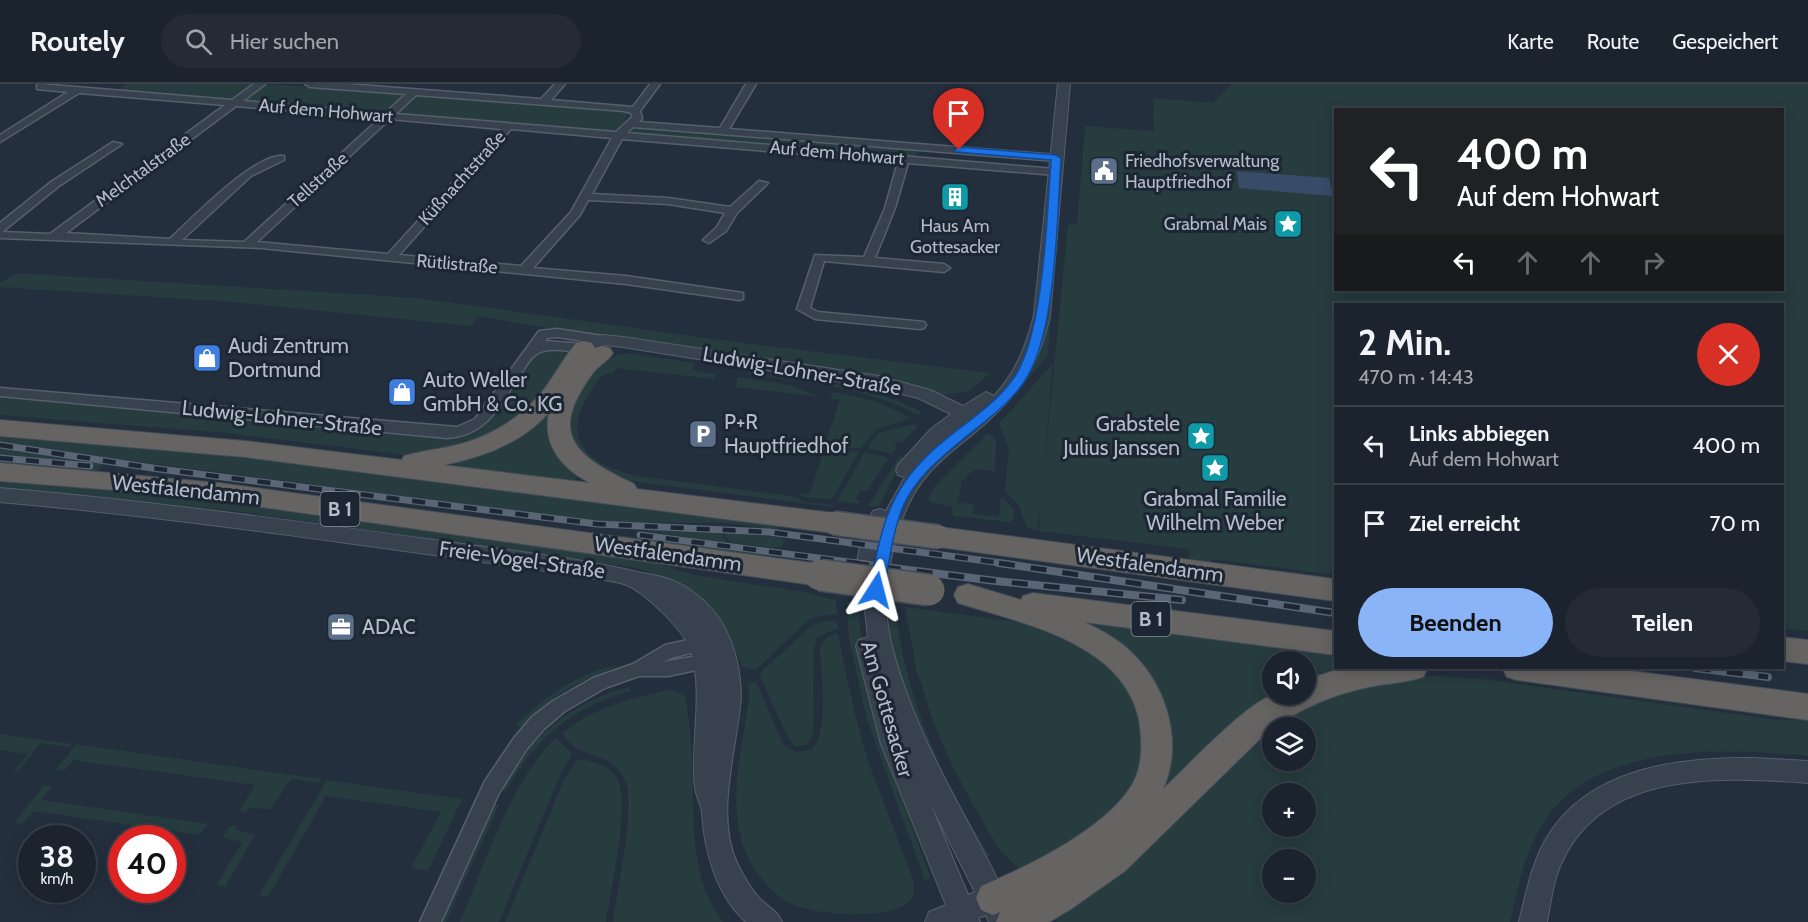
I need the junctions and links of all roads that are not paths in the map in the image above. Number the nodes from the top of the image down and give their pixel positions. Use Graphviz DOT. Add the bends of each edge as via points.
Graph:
graph roads {
  1 [pos="46,84"];
  2 [pos="121,84"];
  3 [pos="260,84"];
  4 [pos="309,84"];
  5 [pos="322,84"];
  6 [pos="459,84"];
  7 [pos="560,84"];
  8 [pos="655,84"];
  9 [pos="752,84"];
  10 [pos="1064,84"];
  11 [pos="76,91"];
  12 [pos="414,92"];
  13 [pos="106,93"];
  14 [pos="448,95"];
  15 [pos="543,102"];
  16 [pos="233,104"];
  17 [pos="635,111"];
  18 [pos="388,116"];
  19 [pos="632,124"];
  20 [pos="508,126"];
  21 [pos="723,131"];
  22 [pos="619,135"];
  23 [pos="0,139"];
  24 [pos="117,144"];
  25 [pos="981,152"];
  26 [pos="280,158"];
  27 [pos="904,159"];
  28 [pos="978,165"];
  29 [pos="1056,165"];
  30 [pos="763,183"];
  31 [pos="586,197"];
  32 [pos="732,211"];
  33 [pos="0,229"];
  34 [pos="0,236"];
  35 [pos="53,237"];
  36 [pos="709,240"];
  37 [pos="174,241"];
  38 [pos="248,244"];
  39 [pos="391,257"];
  40 [pos="868,261"];
  41 [pos="944,268"];
  42 [pos="524,270"];
  43 [pos="739,296"];
  44 [pos="920,325"];
  45 [pos="596,347"];
  46 [pos="527,355"];
  47 [pos="0,392"];
  48 [pos="960,421"];
  49 [pos="0,428"];
  50 [pos="380,467"];
  51 [pos="0,472"];
  52 [pos="0,495"];
  53 [pos="644,499"];
  54 [pos="1334,590"];
  55 [pos="968,595"];
  56 [pos="1334,644"];
  57 [pos="1784,649"];
  58 [pos="713,651"];
  59 [pos="1808,652"];
  60 [pos="1406,669"];
  61 [pos="1523,669"];
  62 [pos="1316,689"];
  63 [pos="1282,705"];
  64 [pos="1808,707"];
  65 [pos="1808,772"];
  66 [pos="998,910"];
  67 [pos="955,919"];
  68 [pos="430,922"];
  69 [pos="768,922"];
  70 [pos="1014,922"];
  71 [pos="1533,922"];
  1 -- 11 [label="street, Auf dem Hohwart" via="40,87"];
  2 -- 13 [label="street"];
  3 -- 16 [label="street, Melchtalstraße"];
  4 -- 5 [label="street, Auf dem Hohwart"];
  5 -- 12 [label="street, Auf dem Hohwart"];
  6 -- 14 [label="street"];
  7 -- 15 [label="street"];
  8 -- 17 [label="street"];
  9 -- 21 [label="street"];
  10 -- 29 [label="street, Am Gottesacker"];
  11 -- 13 [label="street, Auf dem Hohwart"];
  11 -- 23 [label="street"];
  12 -- 14 [label="street, Auf dem Hohwart"];
  12 -- 18 [label="street, Tellstraße"];
  13 -- 16 [label="street, Auf dem Hohwart"];
  14 -- 15 [label="street, Auf dem Hohwart"];
  15 -- 17 [label="street, Auf dem Hohwart"];
  16 -- 18 [label="street, Auf dem Hohwart"];
  16 -- 35 [label="street, Melchtalstraße"];
  17 -- 19 [label="street" via="638,115"];
  18 -- 20 [label="street, Auf dem Hohwart"];
  18 -- 38 [label="street, Tellstraße"];
  19 -- 21 [label="street, Auf dem Hohwart"];
  19 -- 22 [label="street"];
  20 -- 22 [label="street, Auf dem Hohwart"];
  20 -- 39 [label="street, Küßnachtstraße"];
  21 -- 25 [label="street, Auf dem Hohwart"];
  22 -- 27 [label="street, Auf dem Hohwart"];
  22 -- 31 [label="street"];
  24 -- 33 [label="street" via="68,174"];
  25 -- 28 [label="street"];
  25 -- 29 [label="street, Auf dem Hohwart"];
  26 -- 37 [label="street" via="247,174"];
  27 -- 28 [label="street, Auf dem Hohwart"];
  27 -- 40 [label="street" via="890,208"];
  28 -- 29 [label="street, Auf dem Hohwart"];
  29 -- 48 [label="street, Am Gottesacker" via="1036,346 1019,380 1004,398"];
  30 -- 32 [label="street"];
  31 -- 32 [label="street" via="668,201"];
  31 -- 42 [label="street" via="562,230"];
  32 -- 36 [label="street" via="722,229"];
  34 -- 35 [label="street, Rütlistraße"];
  35 -- 37 [label="street, Rütlistraße"];
  37 -- 38 [label="street, Rütlistraße"];
  38 -- 39 [label="street, Rütlistraße"];
  39 -- 42 [label="street, Rütlistraße"];
  40 -- 41 [label="street"];
  40 -- 44 [label="street" via="819,257 803,309 815,315"];
  42 -- 43 [label="street, Rütlistraße"];
  45 -- 46 [label="street, Ludwig-Lohner-Straße" via="548,344"];
  45 -- 46 [label="street, Ludwig-Lohner-Straße" via="551,332 539,338"];
  45 -- 48 [label="street, Ludwig-Lohner-Straße" via="874,388"];
  45 -- 50 [label="highway" via="539,410 513,432 462,454"];
  45 -- 53 [label="highway" via="561,410 558,422 562,445 589,473"];
  46 -- 47 [label="street, Ludwig-Lohner-Straße" via="480,422 460,432 447,433"];
  48 -- 66 [label="street, Am Gottesacker" via="901,497 884,546 874,604 889,676 915,746"];
  48 -- 67 [label="street, Am Gottesacker" via="933,437 911,461 884,507 870,544 862,603 869,655 893,744"];
  49 -- 50 [label="highway, Westfalendamm / B 1" via="233,448"];
  50 -- 53 [label="highway, Westfalendamm / B 1"];
  51 -- 55 [label="highway, Westfalendamm / B 1, bridge" via="219,492"];
  52 -- 58 [label="street, Freie-Vogel-Straße" via="114,505 595,570 635,579 669,606"];
  53 -- 54 [label="highway, Westfalendamm / B 1, bridge"];
  55 -- 56 [label="highway, Westfalendamm / B 1"];
  55 -- 66 [label="highway" via="1068,627 1107,649 1122,661 1146,694 1157,730 1157,748 1145,792 1125,816"];
  57 -- 59 [label="highway"];
  58 -- 68 [label="street" via="668,669 639,669 598,683 538,723 492,787"];
  58 -- 69 [label="street" via="707,788 715,830 729,877 748,906"];
  60 -- 62 [label="highway" via="1358,676"];
  61 -- 64 [label="highway"];
  63 -- 70 [label="highway" via="1254,724 1113,859 1059,897"];
  65 -- 71 [label="street" via="1702,768 1667,773 1620,788 1567,829 1551,856"];
  66 -- 67 [label="street"];
}
